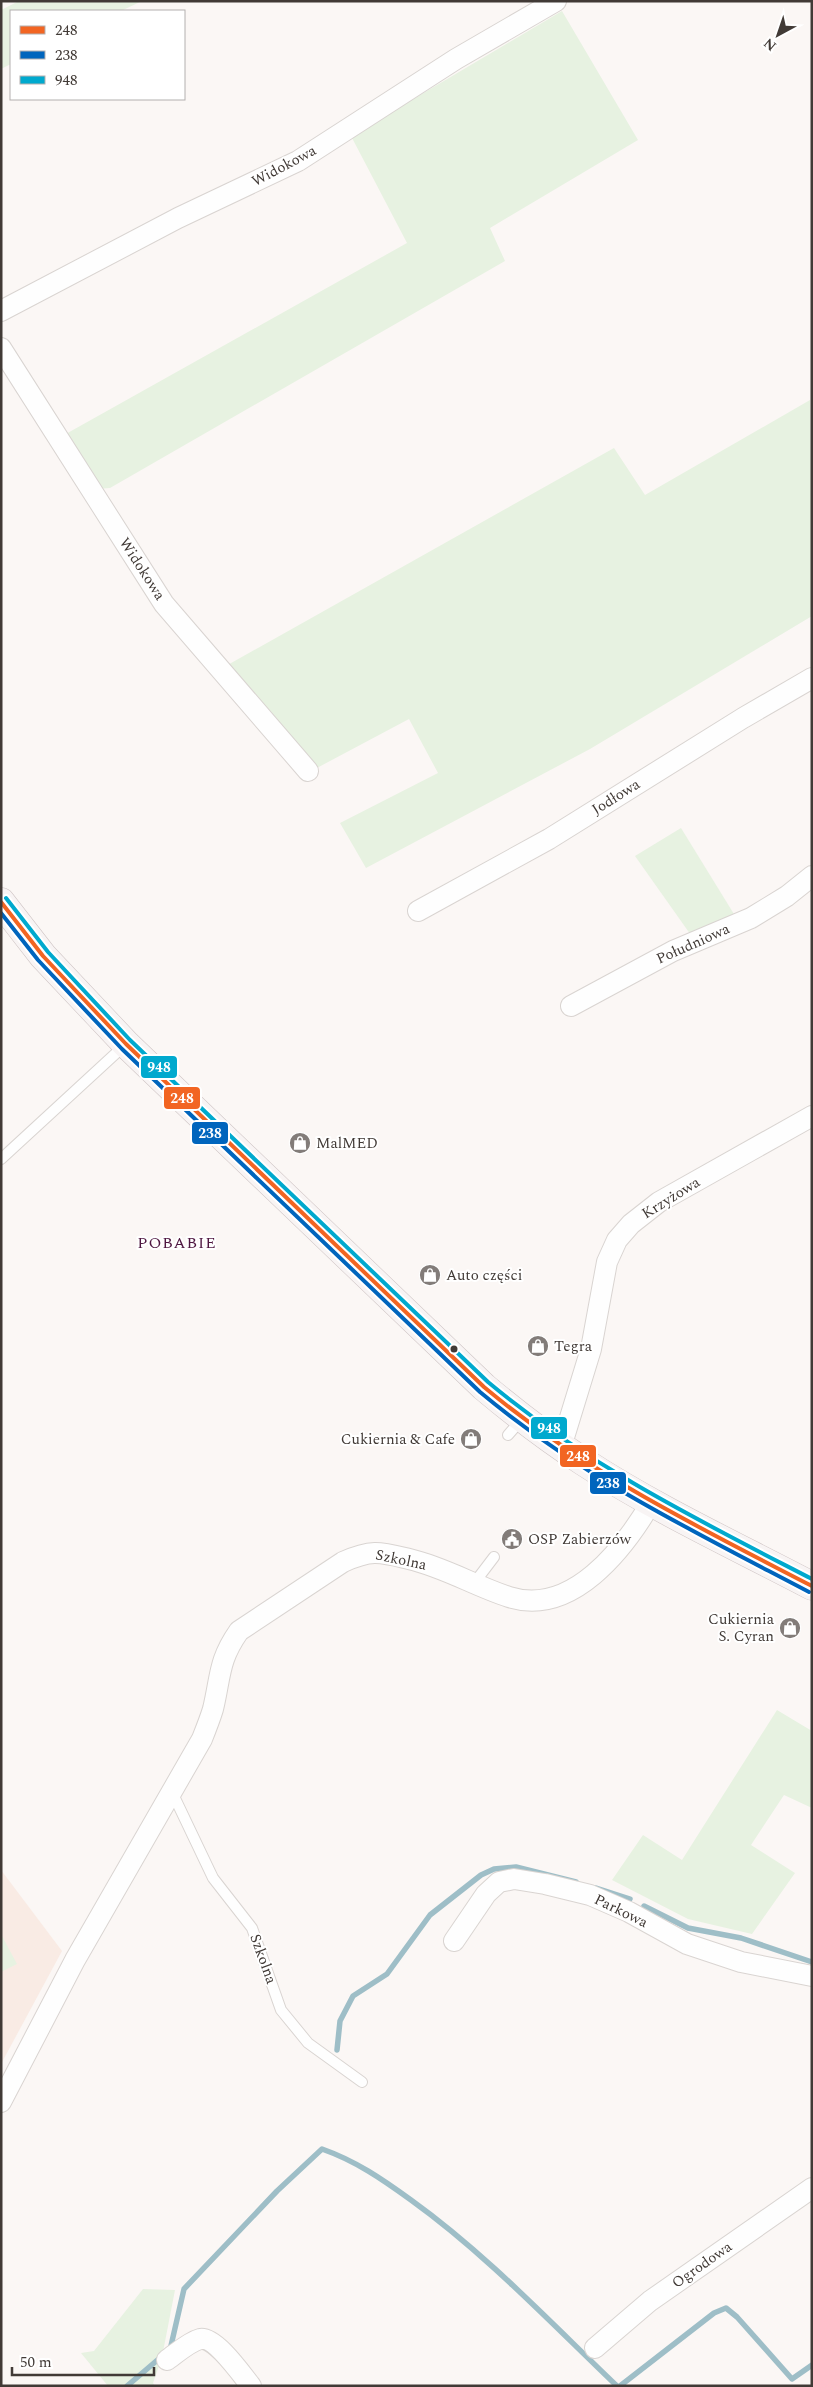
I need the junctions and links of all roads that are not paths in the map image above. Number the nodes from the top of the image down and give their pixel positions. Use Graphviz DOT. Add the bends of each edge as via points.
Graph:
graph roads {
  1 [pos="556,1"];
  2 [pos="1,311"];
  3 [pos="1,348"];
  4 [pos="812,678"];
  5 [pos="308,771"];
  6 [pos="812,876"];
  7 [pos="1,902"];
  8 [pos="418,911"];
  9 [pos="571,1006"];
  10 [pos="126,1044"];
  11 [pos="812,1116"];
  12 [pos="1,1159"];
  13 [pos="561,1447"];
  14 [pos="652,1501"];
  15 [pos="494,1557"];
  16 [pos="475,1582"];
  17 [pos="812,1586"];
  18 [pos="171,1791"];
  19 [pos="454,1941"];
  20 [pos="812,1976"];
  21 [pos="362,2082"];
  22 [pos="1,2102"];
  23 [pos="812,2188"];
  24 [pos="596,2348"];
  25 [pos="167,2360"];
  26 [pos="251,2386"];
  1 -- 2 [label="street, Widokowa" via="456,58 298,161 178,218"];
  3 -- 5 [label="street, Widokowa" via="164,604"];
  4 -- 8 [label="street, Jodłowa" via="549,839"];
  6 -- 9 [label="street, Południowa" via="751,918 674,951"];
  7 -- 10 [label="main road" via="43,956"];
  10 -- 12 [label="lane"];
  10 -- 13 [label="main road" via="484,1387 515,1427"];
  11 -- 13 [label="street, Krzyżowa" via="659,1202 631,1224 612,1247 591,1349"];
  13 -- 14 [label="main road"];
  14 -- 16 [label="street, Szkolna" via="629,1538 604,1566 566,1591 544,1601 532,1602 508,1597"];
  14 -- 17 [label="main road"];
  15 -- 16 [label="lane"];
  16 -- 18 [label="street, Szkolna" via="422,1562 376,1552 359,1555 343,1562 239,1631 228,1647 220,1670 213,1708 202,1739"];
  18 -- 21 [label="lane, Szkolna" via="213,1878 252,1928 280,2010 308,2043"];
  18 -- 22 [label="street, Szkolna"];
  19 -- 20 [label="street, Parkowa" via="486,1894 499,1882 514,1879 590,1895 687,1944 740,1962"];
  23 -- 24 [label="street, Ogrodowa" via="650,2301"];
  25 -- 26 [label="street" via="192,2342 208,2339"];
}
